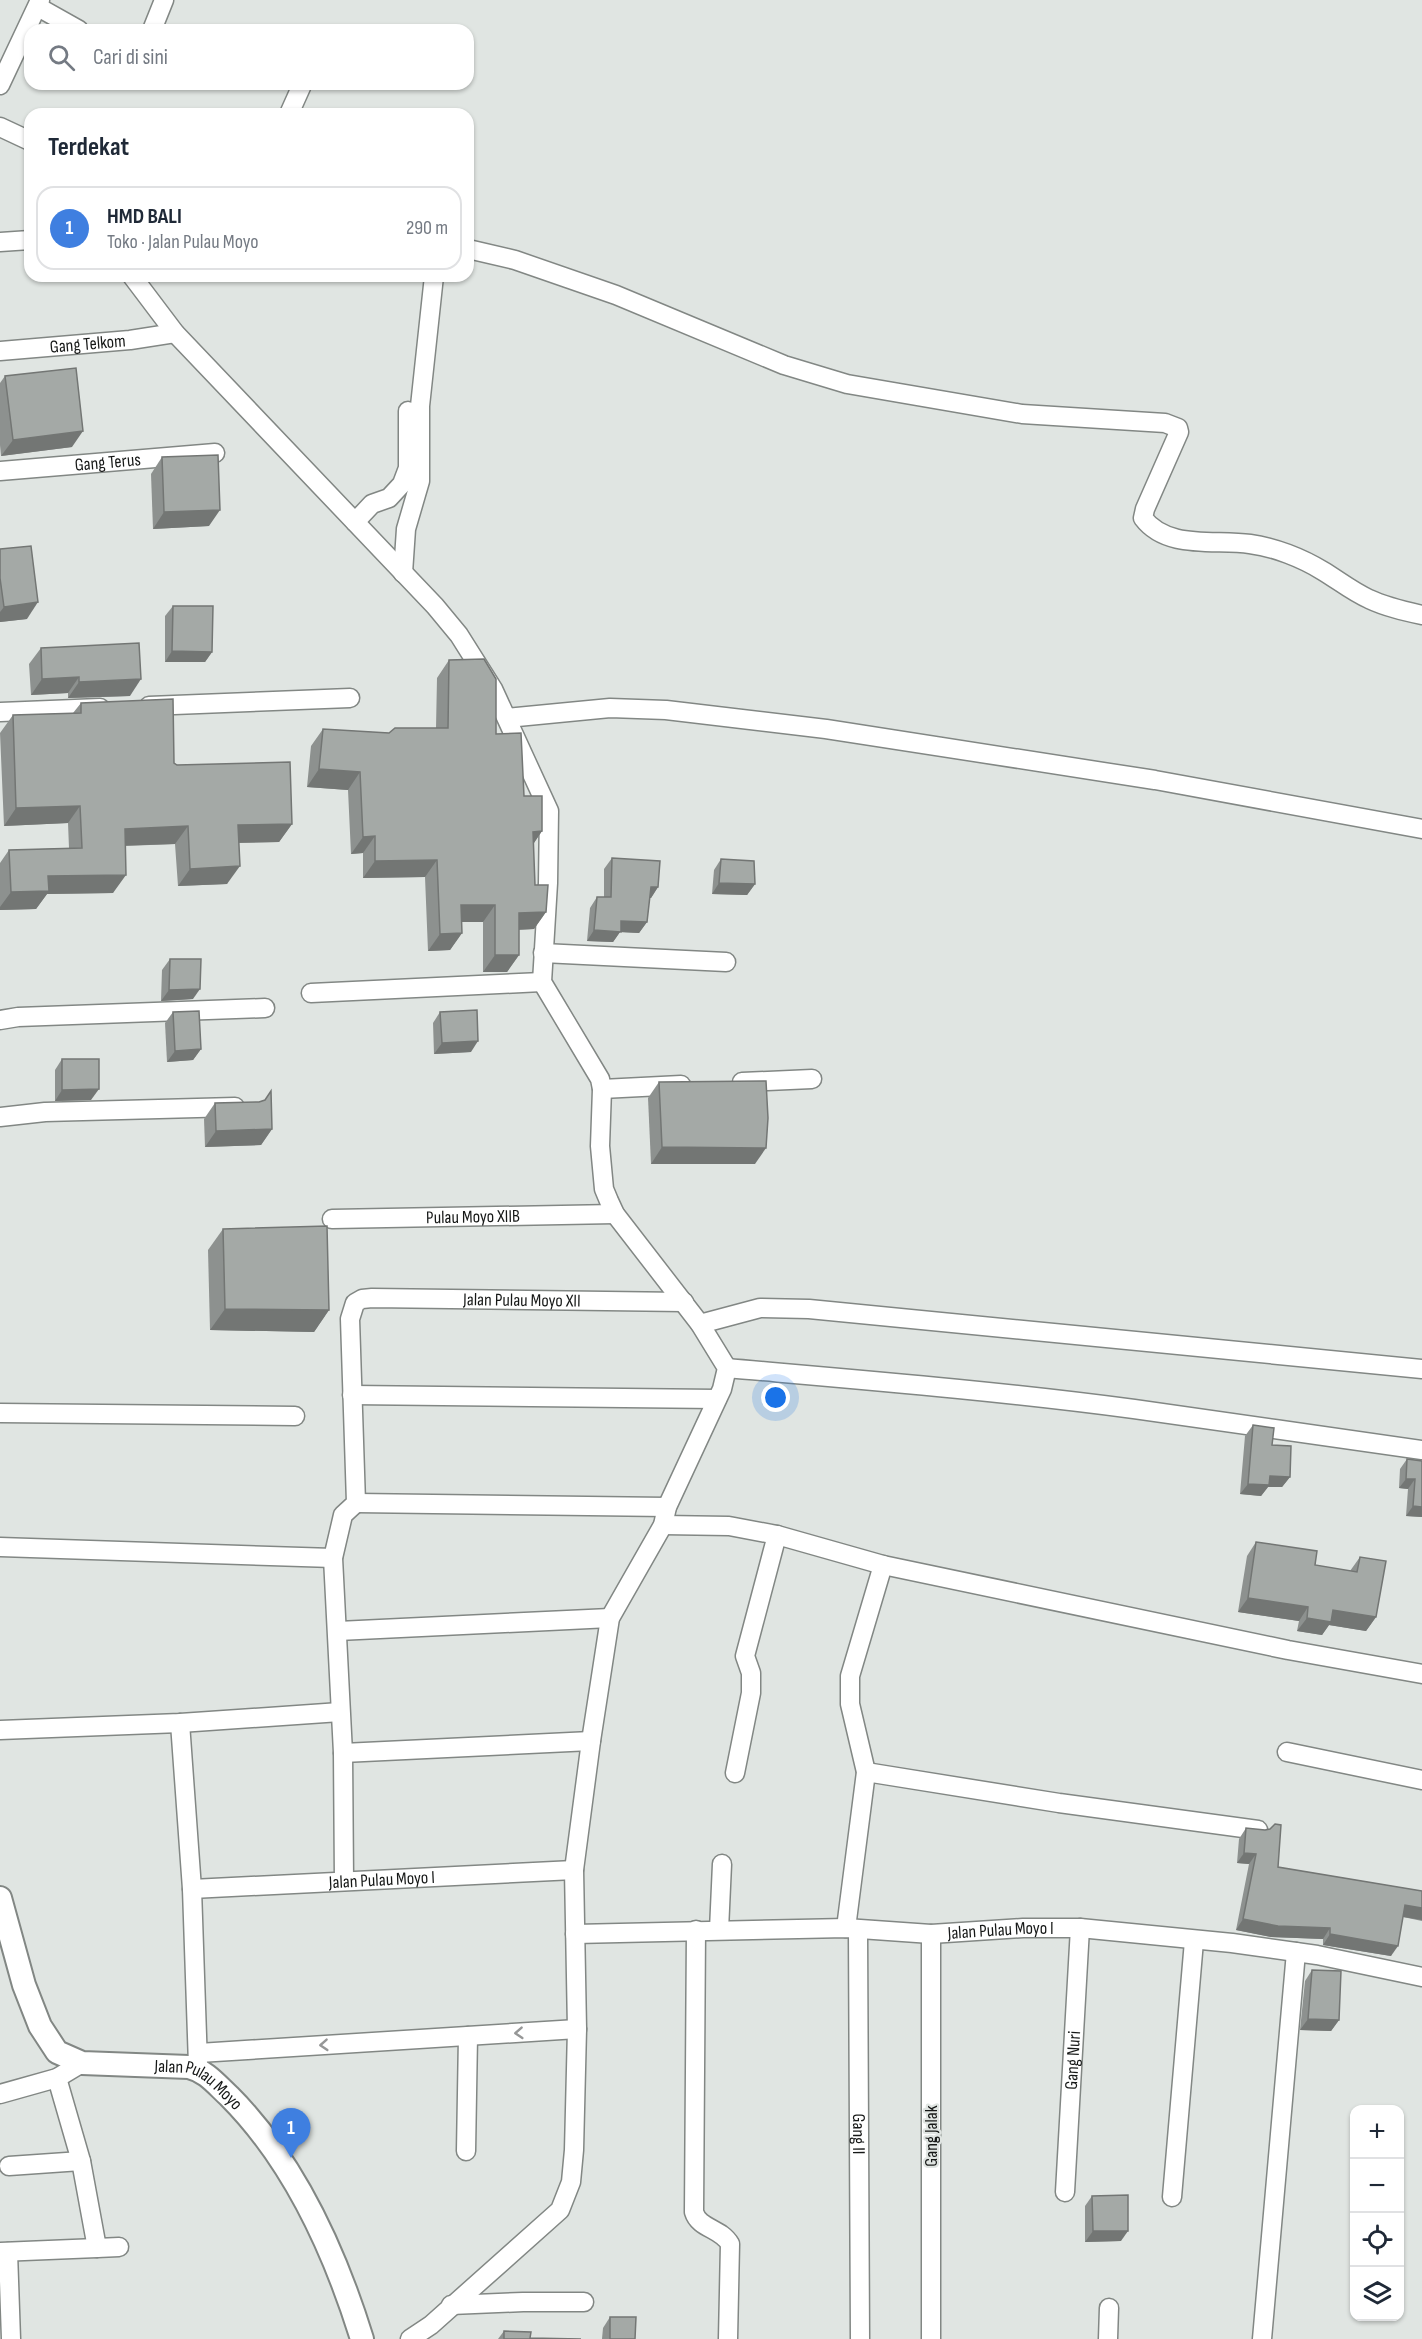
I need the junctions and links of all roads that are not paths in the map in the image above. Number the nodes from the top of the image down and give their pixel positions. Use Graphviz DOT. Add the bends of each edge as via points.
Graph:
graph roads {
  1 [pos="164,0"];
  2 [pos="39,3"];
  3 [pos="29,24"];
  4 [pos="70,24"];
  5 [pos="154,24"];
  6 [pos="24,35"];
  7 [pos="0,85"];
  8 [pos="300,90"];
  9 [pos="292,108"];
  10 [pos="0,127"];
  11 [pos="24,138"];
  12 [pos="24,240"];
  13 [pos="0,242"];
  14 [pos="474,250"];
  15 [pos="137,282"];
  16 [pos="425,282"];
  17 [pos="433,282"];
  18 [pos="175,333"];
  19 [pos="0,351"];
  20 [pos="215,453"];
  21 [pos="0,471"];
  22 [pos="363,514"];
  23 [pos="403,573"];
  24 [pos="1422,615"];
  25 [pos="350,698"];
  26 [pos="0,712"];
  27 [pos="507,718"];
  28 [pos="1422,829"];
  29 [pos="543,953"];
  30 [pos="726,962"];
  31 [pos="542,982"];
  32 [pos="311,993"];
  33 [pos="265,1008"];
  34 [pos="0,1020"];
  35 [pos="812,1079"];
  36 [pos="730,1083"];
  37 [pos="695,1085"];
  38 [pos="612,1089"];
  39 [pos="248,1107"];
  40 [pos="0,1117"];
  41 [pos="615,1214"];
  42 [pos="332,1219"];
  43 [pos="684,1302"];
  44 [pos="700,1324"];
  45 [pos="727,1368"];
  46 [pos="1422,1369"];
  47 [pos="352,1395"];
  48 [pos="717,1399"];
  49 [pos="0,1413"];
  50 [pos="295,1416"];
  51 [pos="1422,1449"];
  52 [pos="356,1503"];
  53 [pos="674,1520"];
  54 [pos="777,1535"];
  55 [pos="0,1547"];
  56 [pos="333,1558"];
  57 [pos="884,1565"];
  58 [pos="610,1618"];
  59 [pos="338,1631"];
  60 [pos="1422,1674"];
  61 [pos="340,1713"];
  62 [pos="180,1723"];
  63 [pos="0,1730"];
  64 [pos="591,1741"];
  65 [pos="1287,1752"];
  66 [pos="343,1753"];
  67 [pos="866,1772"];
  68 [pos="735,1773"];
  69 [pos="1422,1780"];
  70 [pos="1258,1830"];
  71 [pos="722,1864"];
  72 [pos="574,1870"];
  73 [pos="344,1881"];
  74 [pos="192,1889"];
  75 [pos="0,1898"];
  76 [pos="1080,1928"];
  77 [pos="852,1929"];
  78 [pos="696,1930"];
  79 [pos="719,1930"];
  80 [pos="575,1934"];
  81 [pos="931,1934"];
  82 [pos="1194,1941"];
  83 [pos="1296,1952"];
  84 [pos="1422,1977"];
  85 [pos="577,2029"];
  86 [pos="468,2036"];
  87 [pos="198,2061"];
  88 [pos="82,2063"];
  89 [pos="57,2079"];
  90 [pos="0,2094"];
  91 [pos="466,2151"];
  92 [pos="81,2161"];
  93 [pos="9,2166"];
  94 [pos="1065,2192"];
  95 [pos="1172,2197"];
  96 [pos="119,2247"];
  97 [pos="97,2248"];
  98 [pos="4,2252"];
  99 [pos="584,2302"];
  100 [pos="451,2305"];
  101 [pos="1109,2308"];
  102 [pos="11,2339"];
  103 [pos="362,2339"];
  104 [pos="410,2339"];
  105 [pos="728,2339"];
  106 [pos="860,2339"];
  107 [pos="931,2339"];
  108 [pos="1108,2339"];
  109 [pos="1262,2339"];
  1 -- 5 [label="street"];
  2 -- 3 [label="street"];
  2 -- 4 [label="street"];
  6 -- 7 [label="street"];
  8 -- 9 [label="street"];
  10 -- 11 [label="street"];
  12 -- 13 [label="street"];
  14 -- 24 [label="street" via="515,260 616,295 784,365 847,384 1022,414 1175,426 1179,432 1145,509 1143,518 1150,528 1164,536 1251,544 1292,556 1368,599"];
  15 -- 18 [label="street"];
  16 -- 22 [label="street" via="408,406 408,468 397,491"];
  17 -- 23 [label="street" via="420,406 420,481 406,529"];
  18 -- 19 [label="street, Gang Telkom"];
  18 -- 22 [label="street"];
  20 -- 21 [label="street, Gang Terus"];
  22 -- 23 [label="street"];
  23 -- 27 [label="street" via="459,635"];
  25 -- 26 [label="street"];
  27 -- 28 [label="street" via="610,708 666,710 826,729 1155,780"];
  27 -- 29 [label="street" via="549,812"];
  29 -- 30 [label="street"];
  29 -- 31 [label="street"];
  31 -- 32 [label="street"];
  31 -- 38 [label="street" via="600,1078"];
  33 -- 34 [label="street"];
  35 -- 36 [label="street"];
  37 -- 38 [label="street"];
  38 -- 41 [label="street" via="600,1146 604,1189"];
  39 -- 40 [label="street" via="45,1112"];
  41 -- 42 [label="street, Pulau Moyo XIIB"];
  41 -- 43 [label="street"];
  43 -- 44 [label="street"];
  43 -- 47 [label="street, Jalan Pulau Moyo XII" via="362,1299 355,1303 350,1319"];
  44 -- 45 [label="street"];
  44 -- 46 [label="street" via="759,1308 800,1308"];
  45 -- 48 [label="street"];
  45 -- 51 [label="street" via="1133,1409"];
  47 -- 48 [label="street"];
  47 -- 52 [label="street"];
  48 -- 53 [label="street"];
  49 -- 50 [label="street"];
  52 -- 53 [label="street"];
  52 -- 56 [label="street" via="342,1515"];
  53 -- 54 [label="street"];
  53 -- 58 [label="street"];
  54 -- 57 [label="street"];
  54 -- 68 [label="street" via="745,1656 751,1673 751,1692"];
  55 -- 56 [label="street"];
  56 -- 59 [label="street"];
  57 -- 60 [label="street" via="1288,1650"];
  57 -- 67 [label="street" via="850,1676 850,1704"];
  58 -- 59 [label="street"];
  58 -- 64 [label="street"];
  59 -- 61 [label="street"];
  61 -- 62 [label="street"];
  61 -- 66 [label="street"];
  62 -- 63 [label="street"];
  62 -- 74 [label="street"];
  64 -- 66 [label="street"];
  64 -- 72 [label="street"];
  65 -- 69 [label="street"];
  66 -- 73 [label="street"];
  67 -- 70 [label="street"];
  67 -- 77 [label="street, Gang II"];
  71 -- 79 [label="street"];
  72 -- 73 [label="street, Jalan Pulau Moyo I"];
  72 -- 80 [label="street"];
  73 -- 74 [label="street, Jalan Pulau Moyo I"];
  74 -- 87 [label="street"];
  75 -- 88 [label="street, Jalan Pulau Moyo" via="24,1985 40,2026 57,2052"];
  76 -- 81 [label="street, Jalan Pulau Moyo I"];
  76 -- 82 [label="street, Jalan Pulau Moyo I"];
  76 -- 94 [label="street, Gang Nuri"];
  77 -- 79 [label="street, Jalan Pulau Moyo I"];
  77 -- 81 [label="street, Jalan Pulau Moyo I"];
  77 -- 106 [label="street, Gang II"];
  78 -- 79 [label="street, Jalan Pulau Moyo I"];
  78 -- 80 [label="street, Jalan Pulau Moyo I"];
  78 -- 105 [label="street" via="694,2212 698,2220 721,2233 730,2244"];
  80 -- 85 [label="street"];
  81 -- 107 [label="street, Gang Jalak"];
  82 -- 83 [label="street, Jalan Pulau Moyo I"];
  82 -- 95 [label="street"];
  83 -- 84 [label="street, Jalan Pulau Moyo I"];
  83 -- 109 [label="street"];
  85 -- 86 [label="street, one-way"];
  85 -- 100 [label="street" via="571,2182 560,2210"];
  86 -- 87 [label="street, one-way"];
  86 -- 91 [label="street"];
  87 -- 88 [label="street, Jalan Pulau Moyo" via="166,2065"];
  87 -- 103 [label="street, Jalan Pulau Moyo" via="251,2119 281,2162 333,2256"];
  88 -- 89 [label="street"];
  89 -- 90 [label="street"];
  89 -- 92 [label="street"];
  92 -- 93 [label="street"];
  92 -- 97 [label="street"];
  96 -- 97 [label="street"];
  97 -- 98 [label="street"];
  98 -- 102 [label="street"];
  99 -- 100 [label="street"];
  100 -- 104 [label="street"];
  101 -- 108 [label="street"];
}
